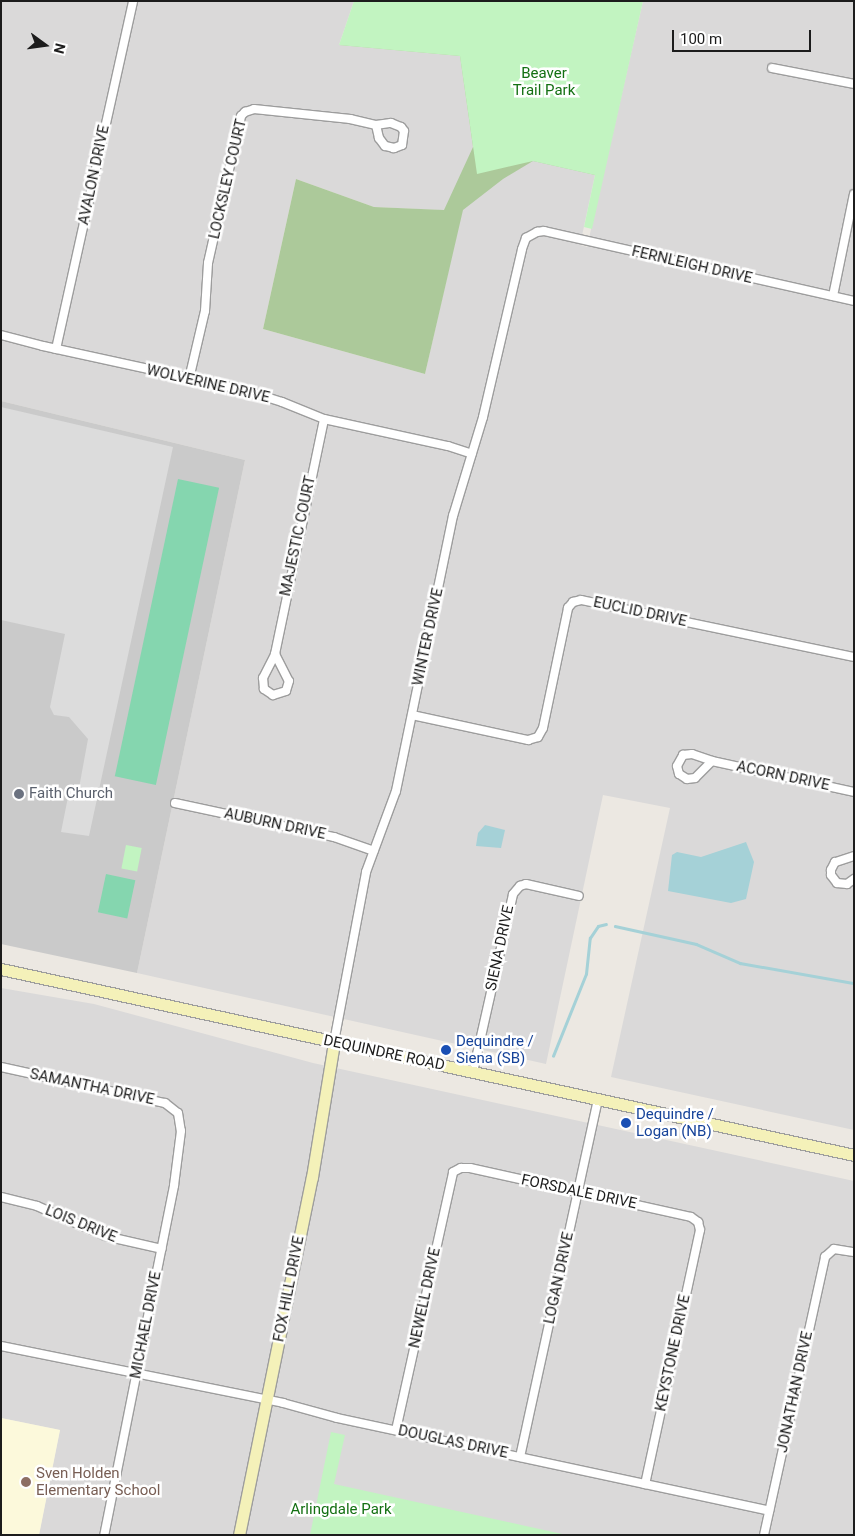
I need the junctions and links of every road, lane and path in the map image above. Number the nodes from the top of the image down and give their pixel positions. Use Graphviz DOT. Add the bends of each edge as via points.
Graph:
graph roads {
  1 [pos="133,1"];
  2 [pos="772,68"];
  3 [pos="854,84"];
  4 [pos="376,125"];
  5 [pos="854,194"];
  6 [pos="531,234"];
  7 [pos="833,296"];
  8 [pos="854,301"];
  9 [pos="1,335"];
  10 [pos="56,349"];
  11 [pos="190,379"];
  12 [pos="324,419"];
  13 [pos="472,454"];
  14 [pos="275,654"];
  15 [pos="854,657"];
  16 [pos="412,716"];
  17 [pos="712,761"];
  18 [pos="854,792"];
  19 [pos="175,802"];
  20 [pos="374,851"];
  21 [pos="854,856"];
  22 [pos="854,879"];
  23 [pos="579,896"];
  24 [pos="1,969"];
  25 [pos="334,1042"];
  26 [pos="1,1067"];
  27 [pos="473,1072"];
  28 [pos="598,1099"];
  29 [pos="178,1114"];
  30 [pos="854,1155"];
  31 [pos="457,1169"];
  32 [pos="578,1192"];
  33 [pos="1,1197"];
  34 [pos="698,1222"];
  35 [pos="162,1249"];
  36 [pos="854,1252"];
  37 [pos="1,1346"];
  38 [pos="137,1374"];
  39 [pos="266,1400"];
  40 [pos="396,1430"];
  41 [pos="520,1457"];
  42 [pos="644,1484"];
  43 [pos="769,1511"];
  44 [pos="104,1535"];
  45 [pos="240,1535"];
  46 [pos="764,1535"];
  1 -- 10 [label="street, AVALON DRIVE"];
  2 -- 3 [label="street"];
  4 -- 11 [label="street, LOCKSLEY COURT" via="350,119 254,109 241,116 208,263 204,311"];
  5 -- 7 [label="street"];
  6 -- 7 [label="street, FERNLEIGH DRIVE" via="544,232"];
  6 -- 13 [label="street, WINTER DRIVE" via="522,250"];
  7 -- 8 [label="street, FERNLEIGH DRIVE"];
  9 -- 10 [label="street, WOLVERINE DRIVE"];
  10 -- 11 [label="street, WOLVERINE DRIVE"];
  11 -- 12 [label="street, WOLVERINE DRIVE" via="260,394"];
  12 -- 13 [label="street, WOLVERINE DRIVE"];
  12 -- 14 [label="street, MAJESTIC COURT"];
  13 -- 16 [label="street, WINTER DRIVE" via="453,516"];
  14 -- 14 [label="street, MAJESTIC COURT" via="263,678 263,685 270,694 278,695 286,691 289,681"];
  15 -- 16 [label="street, EUCLID DRIVE" via="581,600 568,608 543,728 538,737 528,740"];
  16 -- 20 [label="street, WINTER DRIVE" via="393,802"];
  17 -- 18 [label="street, ACORN DRIVE"];
  19 -- 20 [label="street, AUBURN DRIVE" via="334,837"];
  20 -- 25 [label="street, WINTER DRIVE" via="360,899"];
  21 -- 22 [label="street" via="835,862 831,870 837,883 847,884"];
  23 -- 27 [label="street, SIENA DRIVE" via="526,884 512,894"];
  24 -- 25 [label="main road, DEQUINDRE ROAD"];
  25 -- 27 [label="main road, DEQUINDRE ROAD"];
  25 -- 39 [label="main road, FOX HILL DRIVE" via="312,1178"];
  26 -- 29 [label="street, SAMANTHA DRIVE" via="165,1103"];
  27 -- 28 [label="main road, DEQUINDRE ROAD"];
  28 -- 30 [label="main road, DEQUINDRE ROAD"];
  28 -- 32 [label="street, LOGAN DRIVE"];
  29 -- 35 [label="street, MICHAEL DRIVE" via="181,1131 178,1162"];
  31 -- 32 [label="street, FORSDALE DRIVE" via="470,1168"];
  31 -- 40 [label="street, NEWELL DRIVE" via="450,1182"];
  32 -- 34 [label="street, FORSDALE DRIVE" via="691,1217"];
  32 -- 41 [label="street, LOGAN DRIVE"];
  33 -- 35 [label="street, LOIS DRIVE" via="37,1206 105,1236"];
  34 -- 42 [label="street, KEYSTONE DRIVE" via="698,1238"];
  35 -- 38 [label="street, MICHAEL DRIVE"];
  36 -- 43 [label="street, JONATHAN DRIVE" via="837,1249 824,1257"];
  37 -- 38 [label="street, DOUGLAS DRIVE"];
  38 -- 39 [label="street, DOUGLAS DRIVE"];
  38 -- 44 [label="street, MICHAEL DRIVE"];
  39 -- 40 [label="street, DOUGLAS DRIVE"];
  39 -- 45 [label="main road, FOX HILL DRIVE"];
  40 -- 41 [label="street, DOUGLAS DRIVE"];
  41 -- 42 [label="street, DOUGLAS DRIVE"];
  42 -- 43 [label="street, DOUGLAS DRIVE"];
  43 -- 46 [label="street, JONATHAN DRIVE"];
}
